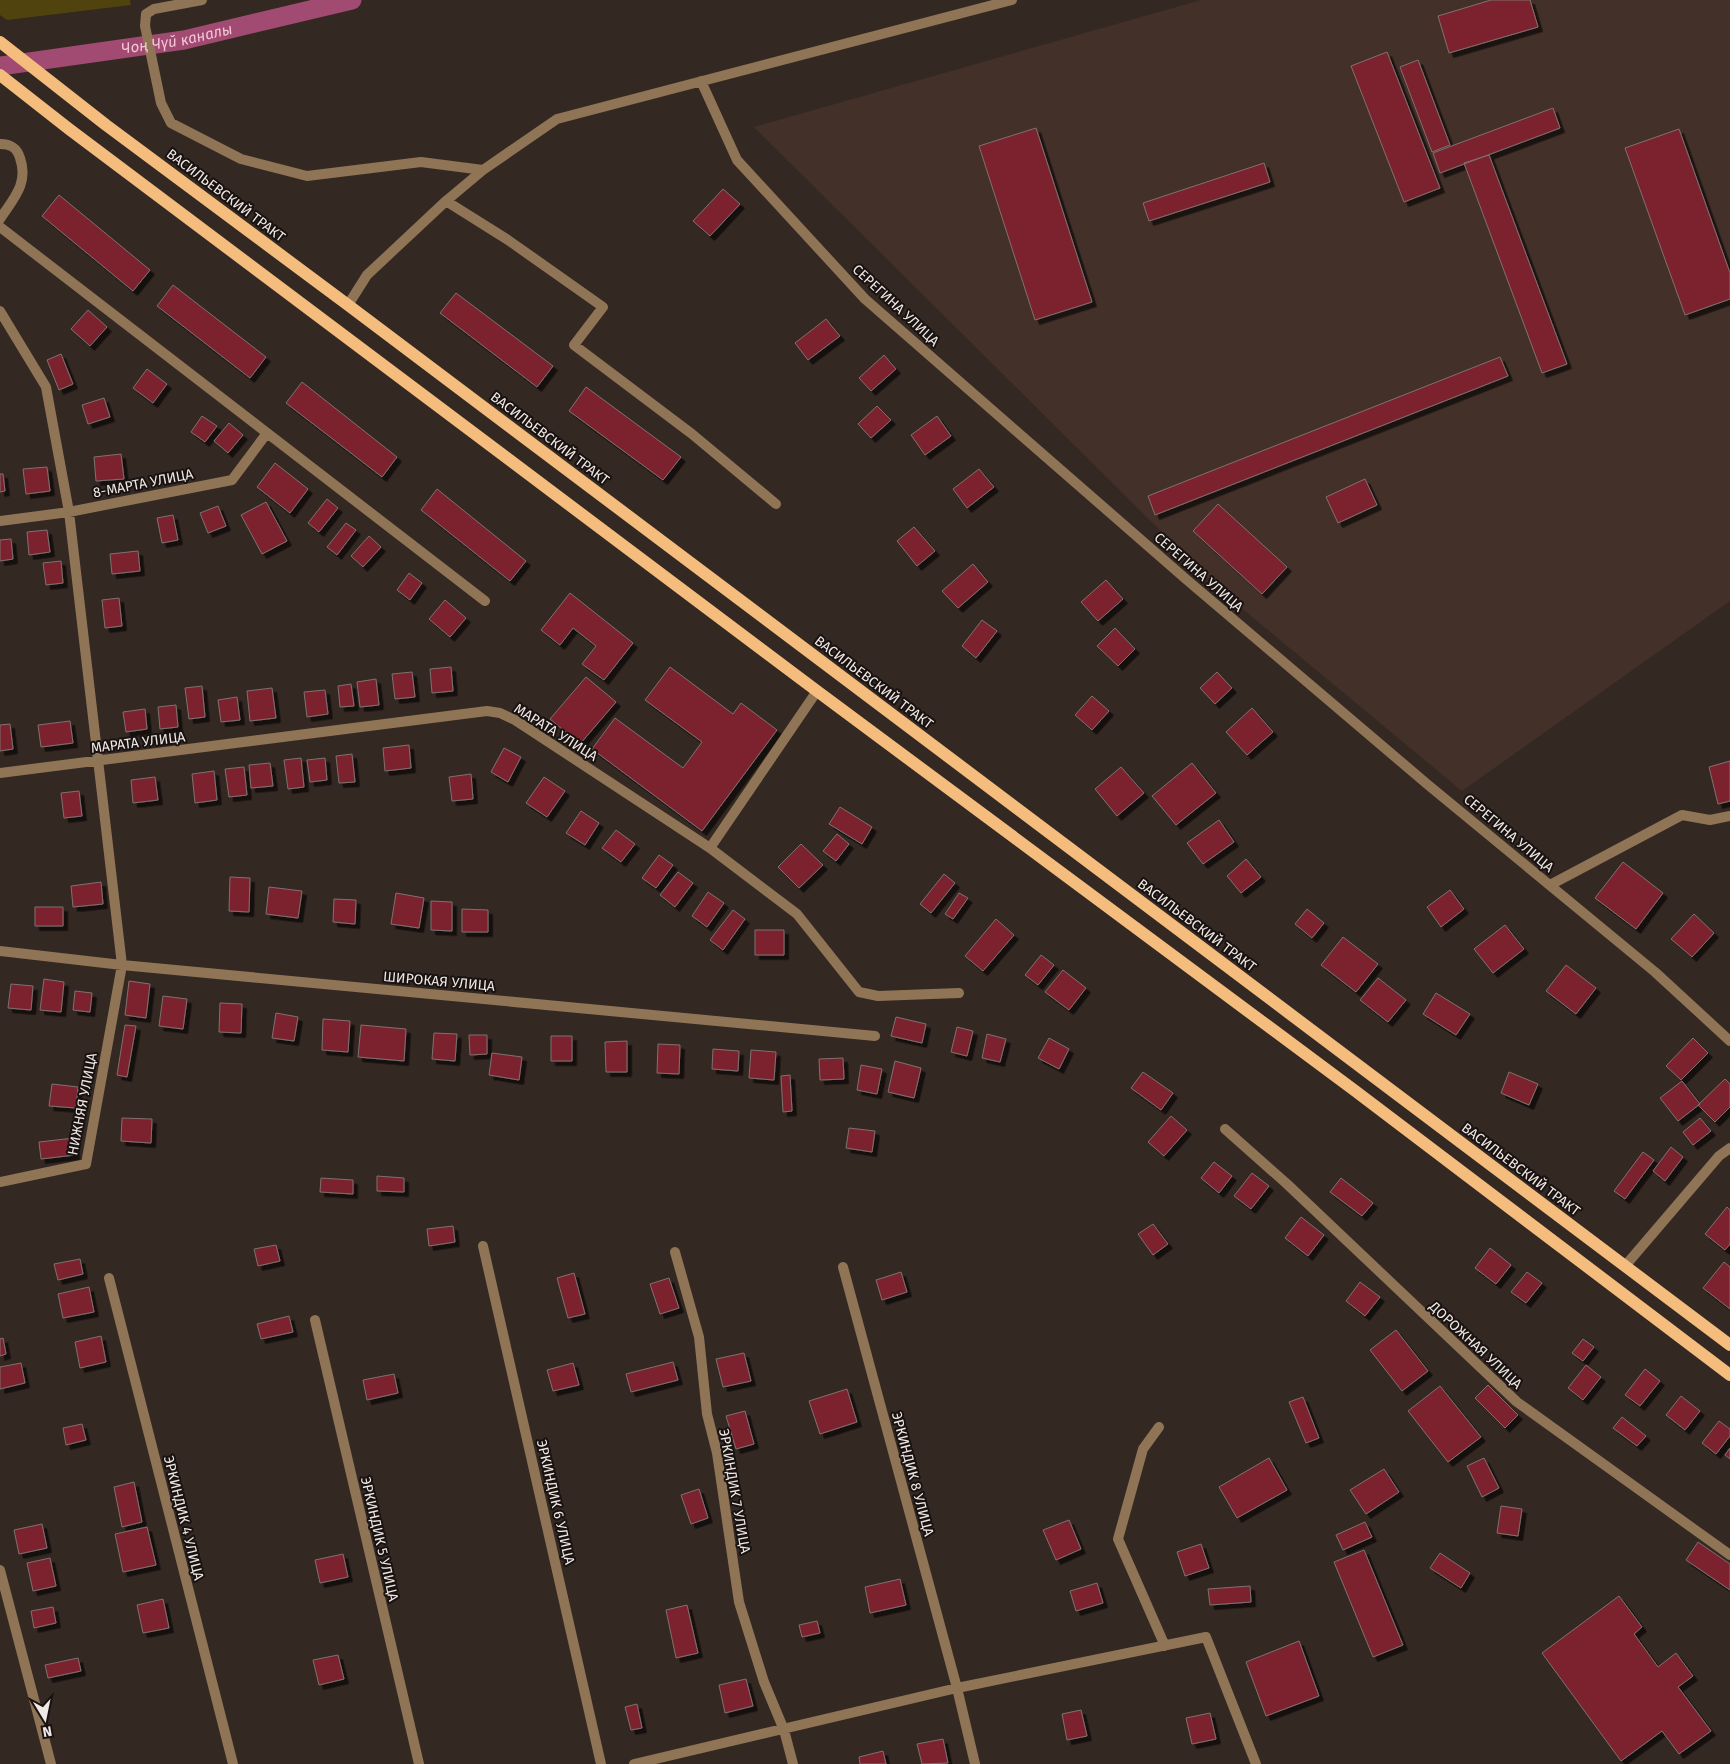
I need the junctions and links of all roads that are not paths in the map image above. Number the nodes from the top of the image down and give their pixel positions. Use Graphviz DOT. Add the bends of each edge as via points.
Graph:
graph roads {
  1 [pos="202,0"];
  2 [pos="1012,0"];
  3 [pos="0,42"];
  4 [pos="0,75"];
  5 [pos="702,81"];
  6 [pos="0,144"];
  7 [pos="483,170"];
  8 [pos="446,201"];
  9 [pos="0,219"];
  10 [pos="0,227"];
  11 [pos="348,305"];
  12 [pos="0,311"];
  13 [pos="267,433"];
  14 [pos="776,504"];
  15 [pos="69,512"];
  16 [pos="0,521"];
  17 [pos="484,601"];
  18 [pos="817,691"];
  19 [pos="98,761"];
  20 [pos="0,773"];
  21 [pos="1730,816"];
  22 [pos="710,848"];
  23 [pos="1550,885"];
  24 [pos="0,951"];
  25 [pos="122,965"];
  26 [pos="959,993"];
  27 [pos="875,1036"];
  28 [pos="1730,1040"];
  29 [pos="1225,1129"];
  30 [pos="1730,1148"];
  31 [pos="0,1182"];
  32 [pos="483,1246"];
  33 [pos="675,1252"];
  34 [pos="1624,1266"];
  35 [pos="843,1267"];
  36 [pos="109,1278"];
  37 [pos="315,1320"];
  38 [pos="1730,1346"];
  39 [pos="1730,1375"];
  40 [pos="1159,1427"];
  41 [pos="1730,1555"];
  42 [pos="0,1570"];
  43 [pos="1166,1646"];
  44 [pos="957,1688"];
  45 [pos="784,1730"];
  46 [pos="51,1764"];
  47 [pos="234,1764"];
  48 [pos="418,1764"];
  49 [pos="601,1764"];
  50 [pos="634,1764"];
  51 [pos="793,1764"];
  52 [pos="975,1764"];
  53 [pos="1256,1764"];
  1 -- 7 [label="street" via="154,9 146,14 145,26 161,103 171,124 241,159 307,176 421,162"];
  2 -- 5 [label="street"];
  3 -- 11 [label="main road, ВАСИЛЬЕВСКИЙ ТРАКТ"];
  4 -- 18 [label="main road"];
  5 -- 7 [label="street" via="556,118"];
  5 -- 23 [label="street, СЕРЕГИНА УЛИЦА" via="737,160 866,299 1186,580"];
  6 -- 9 [label="street" via="9,144 18,151 24,169 22,184"];
  7 -- 8 [label="street"];
  8 -- 11 [label="street" via="367,274"];
  8 -- 14 [label="street" via="603,307 574,345 692,434"];
  10 -- 13 [label="street"];
  11 -- 34 [label="main road, ВАСИЛЬЕВСКИЙ ТРАКТ"];
  12 -- 15 [label="street" via="46,387"];
  13 -- 15 [label="street, 8-МАРТА УЛИЦА" via="232,480"];
  13 -- 17 [label="street"];
  15 -- 16 [label="street, 8-МАРТА УЛИЦА"];
  15 -- 19 [label="street"];
  18 -- 22 [label="street"];
  18 -- 39 [label="main road" via="1362,1096"];
  19 -- 20 [label="street, МАРАТА УЛИЦА"];
  19 -- 22 [label="street, МАРАТА УЛИЦА" via="487,712 515,720"];
  19 -- 25 [label="street"];
  21 -- 23 [label="street" via="1710,820 1682,815"];
  22 -- 26 [label="street, МАРАТА УЛИЦА" via="797,914 860,992 878,996"];
  23 -- 28 [label="street, СЕРЕГИНА УЛИЦА" via="1655,972"];
  24 -- 25 [label="street, ШИРОКАЯ УЛИЦА"];
  25 -- 27 [label="street, ШИРОКАЯ УЛИЦА"];
  25 -- 31 [label="street, НИЖНЯЯ УЛИЦА" via="86,1164"];
  29 -- 41 [label="street, ДОРОЖНАЯ УЛИЦА" via="1517,1402"];
  30 -- 34 [label="street" via="1719,1156"];
  32 -- 49 [label="street, ЭРКИНДИК 6 УЛИЦА"];
  33 -- 45 [label="street, ЭРКИНДИК 7 УЛИЦА" via="699,1337 707,1414 717,1453 739,1602 764,1682"];
  34 -- 38 [label="main road, ВАСИЛЬЕВСКИЙ ТРАКТ"];
  35 -- 44 [label="street, ЭРКИНДИК 8 УЛИЦА"];
  36 -- 47 [label="street, ЭРКИНДИК 4 УЛИЦА"];
  37 -- 48 [label="street, ЭРКИНДИК 5 УЛИЦА"];
  40 -- 43 [label="street" via="1143,1449 1118,1539"];
  42 -- 46 [label="street"];
  43 -- 44 [label="street"];
  43 -- 53 [label="street" via="1206,1637"];
  44 -- 45 [label="street"];
  44 -- 52 [label="street, ЭРКИНДИК 8 УЛИЦА"];
  45 -- 50 [label="street"];
  45 -- 51 [label="street, ЭРКИНДИК 7 УЛИЦА"];
}
